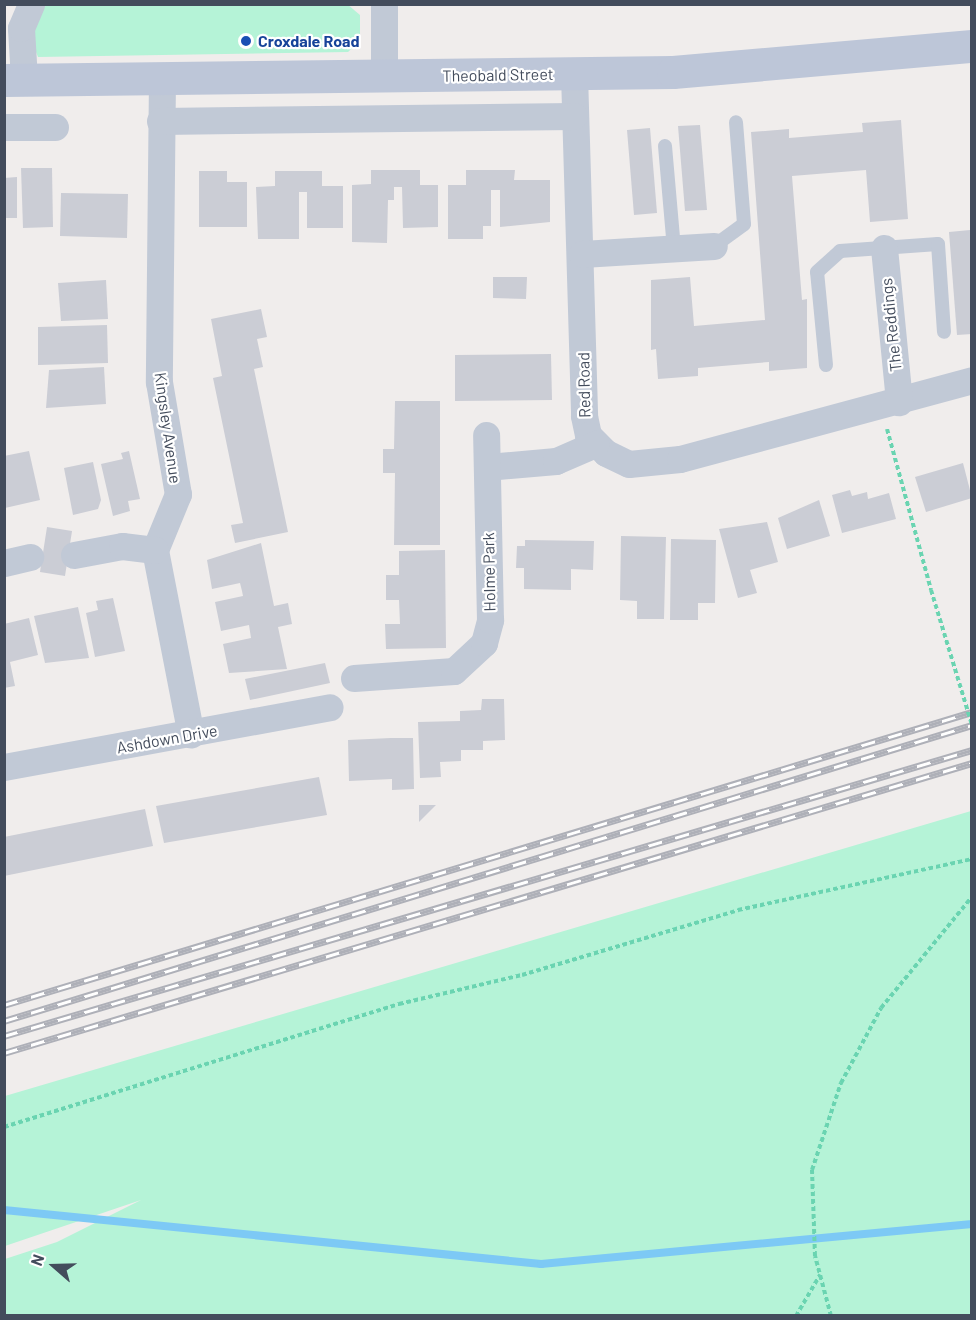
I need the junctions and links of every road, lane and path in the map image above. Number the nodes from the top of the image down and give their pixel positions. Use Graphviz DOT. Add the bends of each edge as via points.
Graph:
graph roads {
  1 [pos="30,4"];
  2 [pos="384,4"];
  3 [pos="972,46"];
  4 [pos="574,74"];
  5 [pos="384,77"];
  6 [pos="162,78"];
  7 [pos="14,79"];
  8 [pos="574,116"];
  9 [pos="160,121"];
  10 [pos="736,122"];
  11 [pos="56,127"];
  12 [pos="4,128"];
  13 [pos="665,146"];
  14 [pos="714,246"];
  15 [pos="674,248"];
  16 [pos="884,248"];
  17 [pos="582,254"];
  18 [pos="944,332"];
  19 [pos="826,365"];
  20 [pos="972,380"];
  21 [pos="892,412"];
  22 [pos="486,435"];
  23 [pos="595,444"];
  24 [pos="487,467"];
  25 [pos="155,550"];
  26 [pos="74,555"];
  27 [pos="30,557"];
  28 [pos="4,563"];
  29 [pos="354,678"];
  30 [pos="330,707"];
  31 [pos="972,724"];
  32 [pos="191,735"];
  33 [pos="4,767"];
  34 [pos="972,859"];
  35 [pos="972,897"];
  36 [pos="4,1127"];
  37 [pos="821,1275"];
  38 [pos="795,1316"];
  39 [pos="831,1316"];
  1 -- 7 [label="street, Theobald Street" via="21,28"];
  2 -- 5 [label="street"];
  3 -- 4 [label="street, Theobald Street" via="845,61"];
  4 -- 5 [label="street, Theobald Street"];
  4 -- 8 [label="street, Red Road"];
  5 -- 6 [label="street, Theobald Street"];
  6 -- 7 [label="street, Theobald Street"];
  6 -- 9 [label="street, Kingsley Avenue"];
  8 -- 9 [label="street"];
  8 -- 17 [label="street, Red Road"];
  9 -- 25 [label="street, Kingsley Avenue" via="159,382 178,494"];
  10 -- 14 [label="lane" via="744,224"];
  11 -- 12 [label="street"];
  13 -- 15 [label="lane"];
  14 -- 15 [label="street"];
  15 -- 17 [label="street"];
  16 -- 18 [label="lane" via="938,244"];
  16 -- 19 [label="lane" via="840,251 817,272"];
  16 -- 21 [label="street, The Reddings"];
  17 -- 23 [label="street, Red Road" via="584,416"];
  20 -- 21 [label="street"];
  21 -- 23 [label="street" via="680,459 629,464"];
  21 -- 31 [label="path, bridge" via="931,590"];
  22 -- 24 [label="street, Holme Park"];
  23 -- 24 [label="street" via="556,461"];
  24 -- 29 [label="street, Holme Park" via="490,620 484,643 454,671"];
  25 -- 26 [label="street" via="122,546"];
  25 -- 32 [label="street"];
  27 -- 28 [label="street"];
  30 -- 32 [label="street, Ashdown Drive"];
  32 -- 33 [label="street, Ashdown Drive"];
  34 -- 36 [label="path" via="738,909 522,975 399,1004"];
  35 -- 37 [label="path" via="881,1008 841,1083 812,1170 811,1218"];
  37 -- 38 [label="path"];
  37 -- 39 [label="path"];
}
